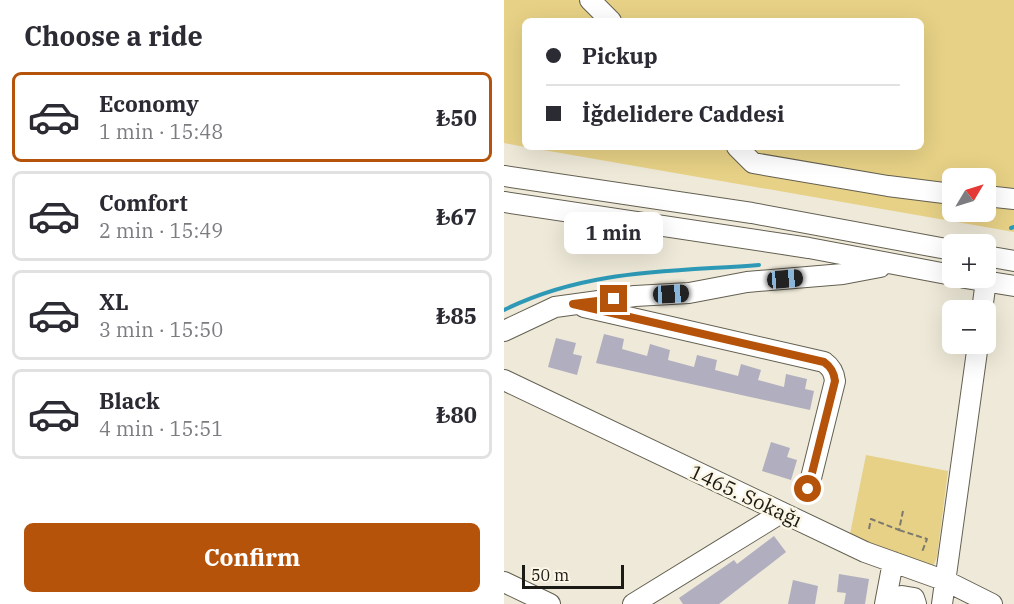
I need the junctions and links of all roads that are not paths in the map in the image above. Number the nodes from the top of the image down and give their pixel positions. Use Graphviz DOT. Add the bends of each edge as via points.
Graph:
graph roads {
  1 [pos="590,0"];
  2 [pos="608,18"];
  3 [pos="740,150"];
  4 [pos="504,176"];
  5 [pos="942,193"];
  6 [pos="996,197"];
  7 [pos="1014,200"];
  8 [pos="504,202"];
  9 [pos="942,248"];
  10 [pos="996,258"];
  11 [pos="1014,261"];
  12 [pos="893,265"];
  13 [pos="942,273"];
  14 [pos="996,283"];
  15 [pos="1014,286"];
  16 [pos="573,304"];
  17 [pos="504,331"];
  18 [pos="977,354"];
  19 [pos="504,380"];
  20 [pos="808,489"];
  21 [pos="781,513"];
  22 [pos="893,562"];
  23 [pos="946,581"];
  24 [pos="504,582"];
  25 [pos="550,604"];
  26 [pos="633,604"];
  27 [pos="885,604"];
  28 [pos="891,604"];
  29 [pos="916,604"];
  30 [pos="942,604"];
  31 [pos="992,604"];
  1 -- 2 [label="street"];
  3 -- 5 [label="street" via="753,163"];
  4 -- 9 [label="street" via="752,213"];
  6 -- 7 [label="street"];
  8 -- 12 [label="street" via="809,248"];
  10 -- 11 [label="street"];
  12 -- 13 [label="street"];
  12 -- 16 [label="street" via="843,274 747,282 689,293"];
  14 -- 15 [label="street"];
  16 -- 17 [label="street" via="555,307"];
  16 -- 20 [label="street" via="824,362 834,373 835,381"];
  18 -- 23 [label="street"];
  19 -- 21 [label="street, 1465. Sokağı"];
  21 -- 22 [label="street, 1465. Sokağı"];
  21 -- 26 [label="street"];
  22 -- 23 [label="street, 1465. Sokağı"];
  22 -- 27 [label="street"];
  23 -- 30 [label="street"];
  23 -- 31 [label="street, 1465. Sokağı"];
  24 -- 25 [label="street"];
  28 -- 29 [label="street" via="902,596 914,598"];
}
